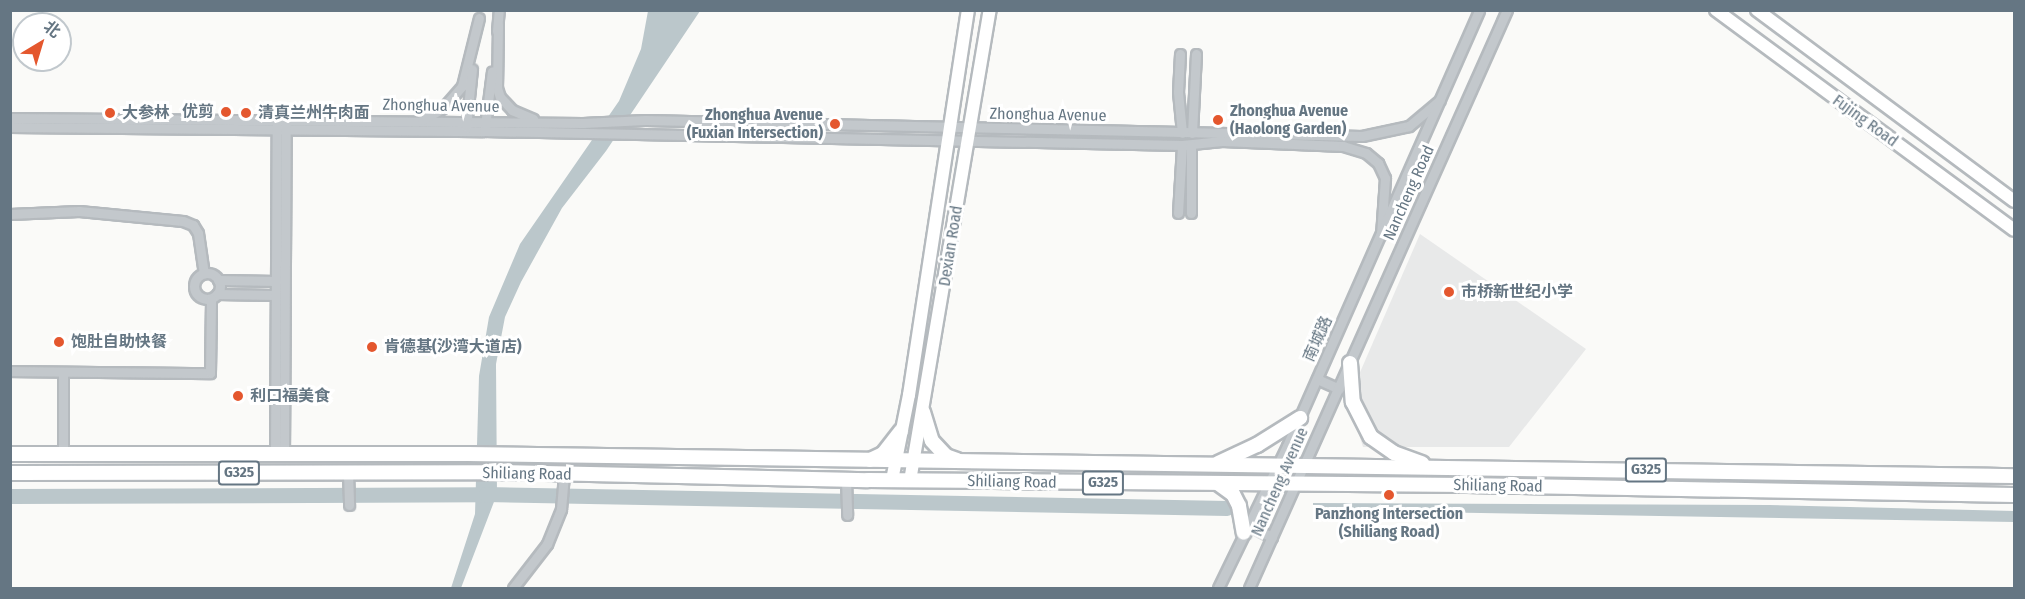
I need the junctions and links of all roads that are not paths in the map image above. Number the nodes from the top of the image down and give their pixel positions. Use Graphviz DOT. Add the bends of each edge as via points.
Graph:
graph roads {
  1 [pos="499,10"];
  2 [pos="968,10"];
  3 [pos="990,10"];
  4 [pos="1479,10"];
  5 [pos="1507,10"];
  6 [pos="1716,10"];
  7 [pos="1757,10"];
  8 [pos="480,14"];
  9 [pos="498,25"];
  10 [pos="1180,54"];
  11 [pos="1196,54"];
  12 [pos="1440,100"];
  13 [pos="10,118"];
  14 [pos="419,121"];
  15 [pos="541,122"];
  16 [pos="282,124"];
  17 [pos="466,126"];
  18 [pos="10,127"];
  19 [pos="485,127"];
  20 [pos="950,127"];
  21 [pos="971,128"];
  22 [pos="1006,129"];
  23 [pos="1187,133"];
  24 [pos="947,141"];
  25 [pos="968,141"];
  26 [pos="1342,141"];
  27 [pos="1005,142"];
  28 [pos="1186,145"];
  29 [pos="2014,201"];
  30 [pos="1178,213"];
  31 [pos="1191,213"];
  32 [pos="10,214"];
  33 [pos="2014,231"];
  34 [pos="1381,235"];
  35 [pos="204,274"];
  36 [pos="218,280"];
  37 [pos="276,281"];
  38 [pos="275,295"];
  39 [pos="214,297"];
  40 [pos="1350,363"];
  41 [pos="10,372"];
  42 [pos="63,372"];
  43 [pos="1317,379"];
  44 [pos="1339,389"];
  45 [pos="923,412"];
  46 [pos="1300,418"];
  47 [pos="901,431"];
  48 [pos="10,454"];
  49 [pos="63,454"];
  50 [pos="279,455"];
  51 [pos="868,461"];
  52 [pos="895,462"];
  53 [pos="913,462"];
  54 [pos="962,462"];
  55 [pos="1215,465"];
  56 [pos="1278,465"];
  57 [pos="1304,465"];
  58 [pos="1432,466"];
  59 [pos="10,473"];
  60 [pos="2014,476"];
  61 [pos="348,477"];
  62 [pos="563,479"];
  63 [pos="892,480"];
  64 [pos="910,481"];
  65 [pos="846,484"];
  66 [pos="1219,484"];
  67 [pos="1269,484"];
  68 [pos="1296,484"];
  69 [pos="2014,495"];
  70 [pos="349,505"];
  71 [pos="847,515"];
  72 [pos="1246,529"];
  73 [pos="1272,537"];
  74 [pos="513,588"];
  75 [pos="1218,588"];
  76 [pos="1249,588"];
  1 -- 9 [label="street"];
  2 -- 20 [label="main road, Dexian Road"];
  3 -- 21 [label="main road, Dexian Road"];
  4 -- 12 [label="street"];
  5 -- 40 [label="street, Nancheng Road"];
  6 -- 33 [label="main road, Fujing Road"];
  7 -- 29 [label="main road, Fujing Road"];
  8 -- 14 [label="street" via="462,86 443,108"];
  8 -- 17 [label="street"];
  9 -- 15 [label="street" via="496,88 512,110"];
  9 -- 19 [label="street"];
  10 -- 23 [label="street" via="1178,92"];
  11 -- 23 [label="street"];
  12 -- 26 [label="street, Zhonghua Avenue" via="1409,126"];
  12 -- 34 [label="street, 南城路"];
  13 -- 16 [label="street, Zhonghua Avenue"];
  14 -- 16 [label="street, Zhonghua Avenue"];
  14 -- 17 [label="street, Zhonghua Avenue"];
  15 -- 19 [label="street, Zhonghua Avenue"];
  15 -- 20 [label="street, Zhonghua Avenue" via="645,120"];
  16 -- 17 [label="street, Zhonghua Avenue"];
  16 -- 18 [label="street, Zhonghua Avenue"];
  16 -- 37 [label="street"];
  16 -- 50 [label="street"];
  17 -- 19 [label="street, Zhonghua Avenue"];
  19 -- 24 [label="street, Zhonghua Avenue" via="572,135"];
  20 -- 21 [label="street, Zhonghua Avenue"];
  20 -- 24 [label="main road, Dexian Road"];
  21 -- 22 [label="street, Zhonghua Avenue"];
  21 -- 25 [label="main road, Dexian Road"];
  22 -- 23 [label="street, Zhonghua Avenue"];
  22 -- 27 [label="street"];
  23 -- 26 [label="street, Zhonghua Avenue"];
  24 -- 25 [label="street, Zhonghua Avenue"];
  24 -- 47 [label="main road, Dexian Road"];
  25 -- 27 [label="street, Zhonghua Avenue"];
  25 -- 45 [label="main road, Dexian Road"];
  26 -- 28 [label="street, Zhonghua Avenue" via="1222,141"];
  26 -- 34 [label="street, Zhonghua Avenue" via="1366,153 1385,178"];
  27 -- 28 [label="street, Zhonghua Avenue"];
  28 -- 30 [label="street"];
  28 -- 31 [label="street"];
  32 -- 35 [label="street" via="79,211 183,221 193,225 198,234"];
  34 -- 43 [label="street, 南城路"];
  35 -- 36 [label="street"];
  35 -- 39 [label="street" via="195,280 194,288 198,296"];
  36 -- 37 [label="street"];
  36 -- 39 [label="street"];
  37 -- 38 [label="street"];
  38 -- 39 [label="street"];
  38 -- 50 [label="street"];
  39 -- 42 [label="street" via="210,373"];
  40 -- 44 [label="street, Nancheng Road"];
  40 -- 58 [label="highway" via="1353,402 1371,437 1394,453"];
  41 -- 42 [label="street"];
  42 -- 49 [label="street"];
  43 -- 44 [label="street"];
  43 -- 46 [label="street, 南城路"];
  44 -- 57 [label="street, Nancheng Avenue"];
  45 -- 53 [label="main road, Dexian Road"];
  45 -- 54 [label="highway" via="932,441 946,456"];
  46 -- 55 [label="highway"];
  46 -- 56 [label="street, 南城路"];
  47 -- 51 [label="highway" via="883,454"];
  47 -- 52 [label="main road, Dexian Road"];
  48 -- 49 [label="highway, Shiliang Road / G325"];
  49 -- 50 [label="highway, Shiliang Road / G325"];
  50 -- 51 [label="highway, Shiliang Road / G325"];
  51 -- 52 [label="highway, Shiliang Road / G325"];
  52 -- 53 [label="highway, Shiliang Road / G325"];
  52 -- 63 [label="main road, Dexian Road"];
  53 -- 54 [label="highway, Shiliang Road / G325"];
  53 -- 64 [label="main road, Dexian Road"];
  54 -- 55 [label="highway, Shiliang Road / G325"];
  55 -- 56 [label="highway, Shiliang Road / G325"];
  56 -- 57 [label="highway, Shiliang Road / G325"];
  56 -- 67 [label="street, 南城路"];
  57 -- 58 [label="highway, Shiliang Road / G325"];
  57 -- 68 [label="street, Nancheng Avenue"];
  58 -- 60 [label="highway, Shiliang Road / G325"];
  59 -- 61 [label="highway, Shiliang Road / G325"];
  61 -- 62 [label="highway, Shiliang Road / G325" via="506,472"];
  61 -- 70 [label="street"];
  62 -- 65 [label="highway, Shiliang Road / G325"];
  62 -- 74 [label="street" via="561,509 547,544"];
  63 -- 64 [label="highway, Shiliang Road / G325"];
  63 -- 65 [label="highway, Shiliang Road / G325"];
  64 -- 66 [label="highway, Shiliang Road / G325"];
  65 -- 71 [label="street"];
  66 -- 67 [label="highway, Shiliang Road / G325"];
  66 -- 72 [label="highway" via="1233,494"];
  67 -- 68 [label="highway, Shiliang Road / G325"];
  67 -- 72 [label="street, 南城路"];
  68 -- 69 [label="highway, Shiliang Road / G325"];
  68 -- 73 [label="street, Nancheng Avenue"];
  72 -- 73 [label="street"];
  72 -- 75 [label="street, 南城路"];
  73 -- 76 [label="street, Nancheng Avenue"];
}
